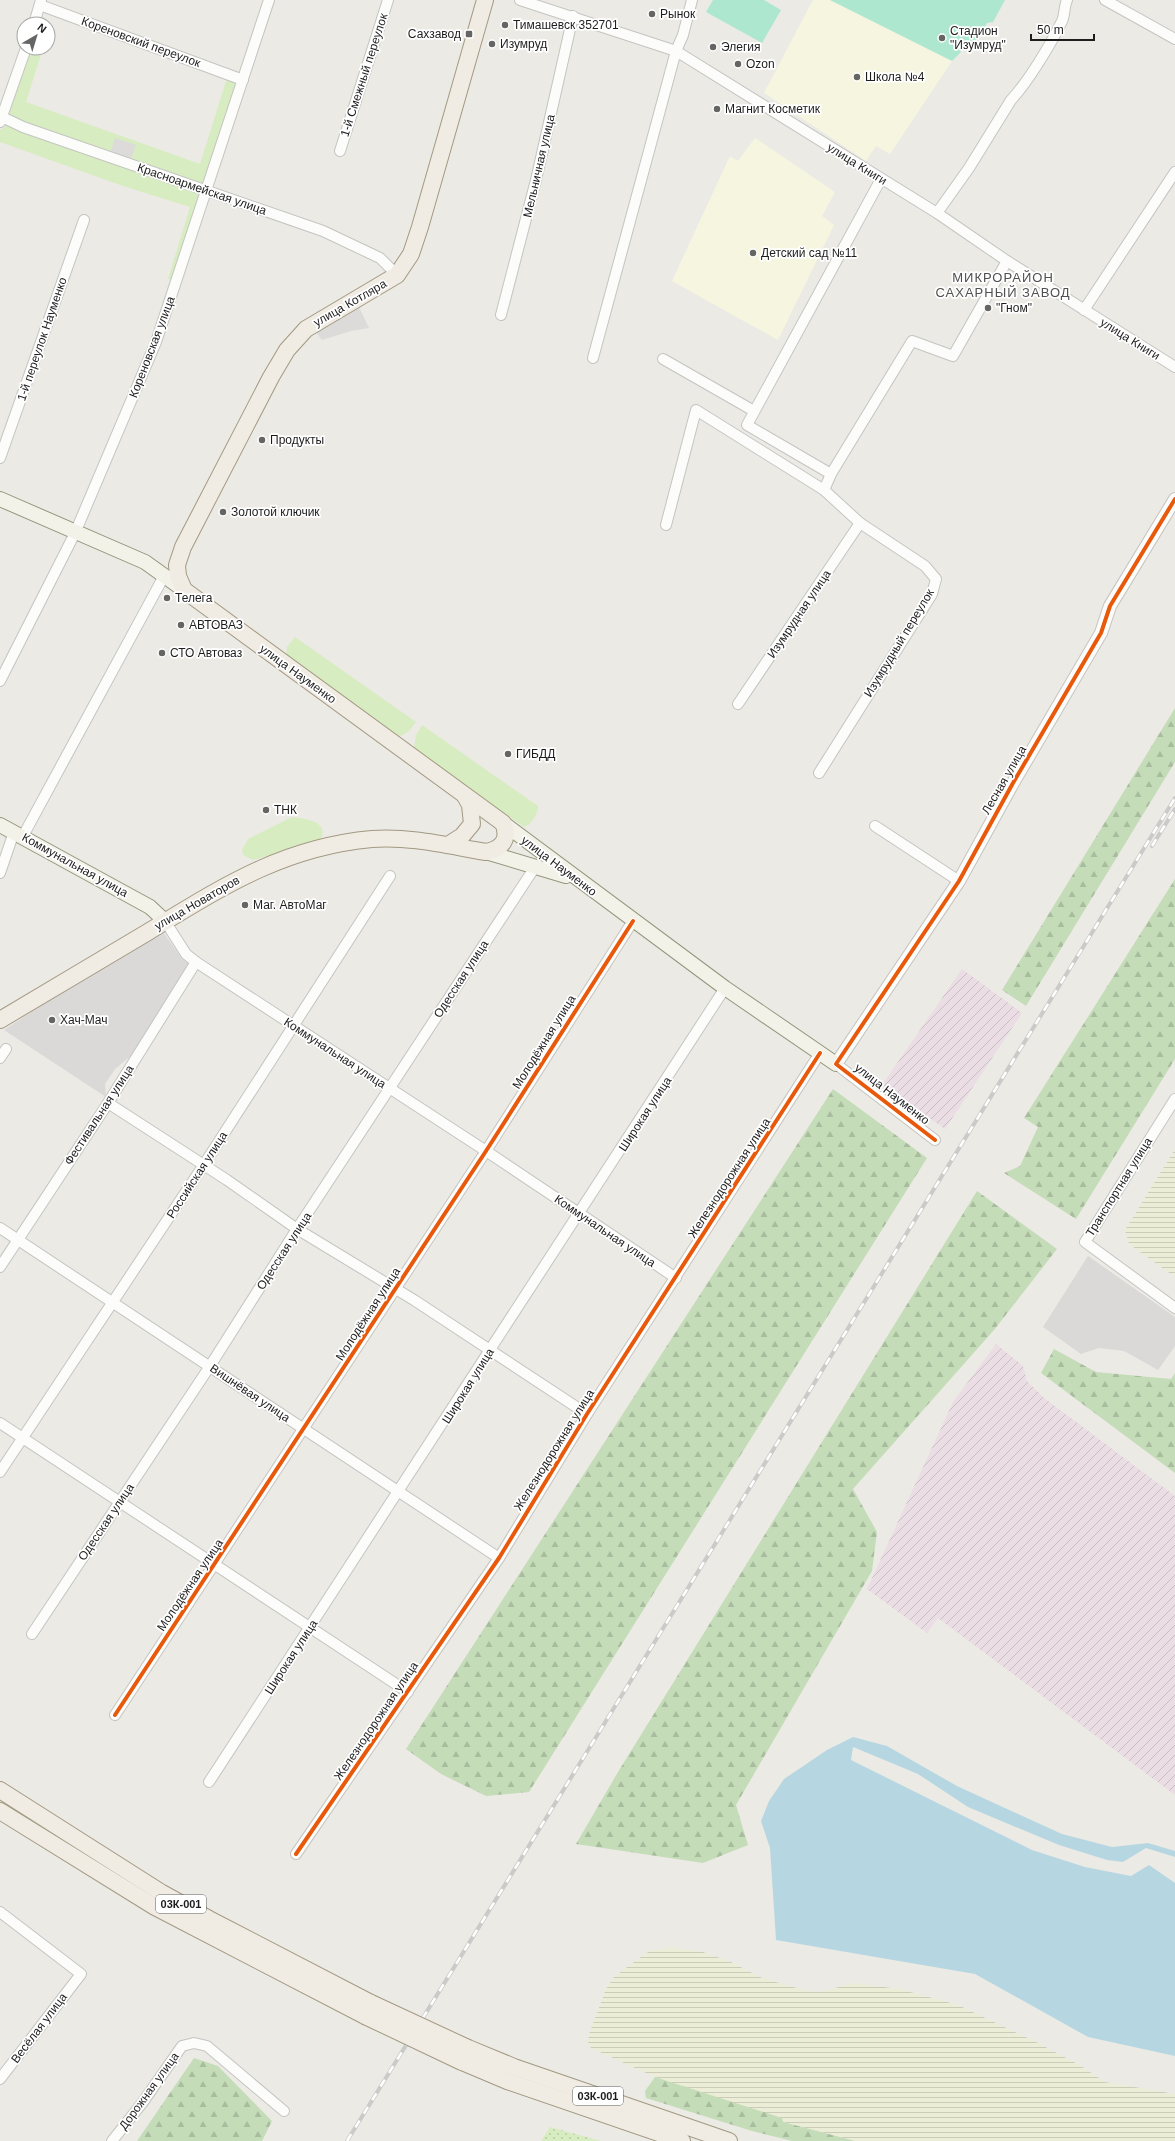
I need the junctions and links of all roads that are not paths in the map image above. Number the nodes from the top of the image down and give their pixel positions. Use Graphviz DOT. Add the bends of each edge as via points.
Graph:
graph roads {
  1 [pos="269,0"];
  2 [pos="388,0"];
  3 [pos="485,0"];
  4 [pos="520,0"];
  5 [pos="692,0"];
  6 [pos="1067,0"];
  7 [pos="1106,0"];
  8 [pos="40,2"];
  9 [pos="36,16"];
  10 [pos="573,16"];
  11 [pos="1175,39"];
  12 [pos="676,51"];
  13 [pos="23,56"];
  14 [pos="243,80"];
  15 [pos="1,119"];
  16 [pos="340,151"];
  17 [pos="1175,172"];
  18 [pos="881,179"];
  19 [pos="208,191"];
  20 [pos="937,213"];
  21 [pos="84,220"];
  22 [pos="1007,261"];
  23 [pos="397,275"];
  24 [pos="1084,310"];
  25 [pos="501,315"];
  26 [pos="593,358"];
  27 [pos="663,359"];
  28 [pos="1175,368"];
  29 [pos="754,411"];
  30 [pos="0,458"];
  31 [pos="831,474"];
  32 [pos="824,490"];
  33 [pos="1175,498"];
  34 [pos="0,500"];
  35 [pos="860,523"];
  36 [pos="666,525"];
  37 [pos="75,533"];
  38 [pos="164,576"];
  39 [pos="184,590"];
  40 [pos="0,681"];
  41 [pos="738,704"];
  42 [pos="819,773"];
  43 [pos="476,816"];
  44 [pos="503,823"];
  45 [pos="0,825"];
  46 [pos="875,826"];
  47 [pos="18,834"];
  48 [pos="448,845"];
  49 [pos="486,852"];
  50 [pos="535,867"];
  51 [pos="0,873"];
  52 [pos="390,876"];
  53 [pos="576,880"];
  54 [pos="959,881"];
  55 [pos="165,921"];
  56 [pos="633,921"];
  57 [pos="196,962"];
  58 [pos="725,988"];
  59 [pos="0,1020"];
  60 [pos="293,1026"];
  61 [pos="6,1049"];
  62 [pos="820,1053"];
  63 [pos="0,1058"];
  64 [pos="836,1064"];
  65 [pos="389,1088"];
  66 [pos="1175,1099"];
  67 [pos="108,1103"];
  68 [pos="935,1140"];
  69 [pos="486,1151"];
  70 [pos="203,1166"];
  71 [pos="581,1215"];
  72 [pos="0,1228"];
  73 [pos="297,1229"];
  74 [pos="18,1240"];
  75 [pos="0,1267"];
  76 [pos="676,1278"];
  77 [pos="396,1289"];
  78 [pos="113,1302"];
  79 [pos="1175,1308"];
  80 [pos="490,1351"];
  81 [pos="210,1366"];
  82 [pos="587,1414"];
  83 [pos="0,1423"];
  84 [pos="304,1429"];
  85 [pos="24,1438"];
  86 [pos="0,1472"];
  87 [pos="400,1492"];
  88 [pos="120,1501"];
  89 [pos="499,1558"];
  90 [pos="216,1564"];
  91 [pos="311,1626"];
  92 [pos="32,1634"];
  93 [pos="408,1692"];
  94 [pos="115,1715"];
  95 [pos="210,1782"];
  96 [pos="0,1790"];
  97 [pos="0,1811"];
  98 [pos="296,1854"];
  99 [pos="0,1912"];
  100 [pos="368,2010"];
  101 [pos="465,2055"];
  102 [pos="0,2079"];
  103 [pos="284,2111"];
  104 [pos="112,2141"];
  105 [pos="682,2141"];
  106 [pos="729,2141"];
  1 -- 14 [label="street, Кореновская улица"];
  2 -- 16 [label="street, 1-й Смежный переулок"];
  3 -- 23 [label="main road, улица Котляра" via="420,227 411,254"];
  4 -- 10 [label="street, улица Книги"];
  5 -- 12 [label="street"];
  6 -- 20 [label="street" via="1063,20 1040,58"];
  7 -- 11 [label="street"];
  8 -- 9 [label="street"];
  8 -- 14 [label="street, Кореновский переулок"];
  10 -- 12 [label="street, улица Книги"];
  10 -- 25 [label="street, Мельничная улица" via="536,180"];
  12 -- 18 [label="street, улица Книги"];
  12 -- 26 [label="street"];
  13 -- 15 [label="street"];
  14 -- 19 [label="street, Кореновская улица"];
  15 -- 19 [label="street, Красноармейская улица"];
  17 -- 24 [label="street"];
  18 -- 20 [label="street, улица Книги"];
  18 -- 29 [label="street"];
  19 -- 23 [label="street, Красноармейская улица" via="323,231 380,258"];
  19 -- 37 [label="street, Кореновская улица" via="156,342"];
  20 -- 22 [label="street, улица Книги"];
  21 -- 30 [label="street, 1-й переулок Науменко"];
  22 -- 24 [label="street, улица Книги"];
  22 -- 31 [label="street" via="953,356 912,341"];
  23 -- 39 [label="main road, улица Котляра" via="306,329 287,350 183,547 177,565 178,576"];
  24 -- 28 [label="street, улица Книги"];
  27 -- 29 [label="street"];
  29 -- 31 [label="street" via="747,425"];
  31 -- 32 [label="street"];
  32 -- 35 [label="street, Изумрудный переулок"];
  32 -- 36 [label="street, Изумрудный переулок" via="696,410"];
  33 -- 54 [label="street, Лесная улица" via="1128,574 1110,606 1101,632 1012,783"];
  34 -- 37 [label="main road, улица Науменко"];
  35 -- 41 [label="street, Изумрудная улица"];
  35 -- 42 [label="street, Изумрудный переулок" via="925,566 936,580 932,594"];
  37 -- 38 [label="main road, улица Науменко" via="144,562"];
  37 -- 40 [label="street, Кореновская улица"];
  38 -- 39 [label="main road, улица Науменко"];
  38 -- 47 [label="street"];
  39 -- 43 [label="main road, улица Науменко" via="465,796"];
  43 -- 44 [label="main road, улица Науменко"];
  43 -- 48 [label="main road" via="467,832"];
  43 -- 49 [label="main road" via="476,841"];
  44 -- 49 [label="main road" via="505,841 495,850"];
  44 -- 53 [label="main road, улица Науменко"];
  45 -- 47 [label="main road, Коммунальная улица"];
  46 -- 54 [label="street"];
  47 -- 51 [label="street"];
  47 -- 55 [label="main road, Коммунальная улица" via="150,907"];
  48 -- 49 [label="main road, улица Новаторов"];
  48 -- 55 [label="main road, улица Новаторов" via="407,839 373,839 318,848 242,876"];
  49 -- 50 [label="main road, улица Новаторов"];
  50 -- 53 [label="main road, улица Новаторов"];
  50 -- 65 [label="street, Одесская улица"];
  52 -- 60 [label="street, Российская улица"];
  53 -- 56 [label="main road, улица Науменко"];
  54 -- 64 [label="street, Лесная улица"];
  55 -- 57 [label="street, Коммунальная улица" via="186,954"];
  55 -- 59 [label="main road, улица Новаторов"];
  56 -- 58 [label="main road, улица Науменко"];
  56 -- 69 [label="street, Молодёжная улица"];
  57 -- 60 [label="street, Коммунальная улица"];
  57 -- 67 [label="street, Фестивальная улица"];
  58 -- 62 [label="main road, улица Науменко"];
  58 -- 71 [label="street, Широкая улица"];
  60 -- 65 [label="street, Коммунальная улица"];
  60 -- 70 [label="street, Российская улица"];
  61 -- 63 [label="street"];
  62 -- 64 [label="main road, улица Науменко"];
  62 -- 76 [label="street, Железнодорожная улица"];
  64 -- 68 [label="street, улица Науменко"];
  65 -- 69 [label="street, Коммунальная улица"];
  65 -- 73 [label="street, Одесская улица"];
  66 -- 79 [label="street, Транспортная улица" via="1085,1242"];
  67 -- 70 [label="street"];
  67 -- 74 [label="street, Фестивальная улица"];
  69 -- 71 [label="street, Коммунальная улица"];
  69 -- 77 [label="street, Молодёжная улица"];
  70 -- 73 [label="street"];
  70 -- 78 [label="street, Российская улица"];
  71 -- 76 [label="street, Коммунальная улица"];
  71 -- 80 [label="street, Широкая улица"];
  72 -- 74 [label="street, Вишнёвая улица"];
  73 -- 77 [label="street"];
  73 -- 81 [label="street, Одесская улица"];
  74 -- 75 [label="street, Фестивальная улица"];
  74 -- 78 [label="street, Вишнёвая улица"];
  76 -- 82 [label="street, Железнодорожная улица"];
  77 -- 80 [label="street"];
  77 -- 84 [label="street, Молодёжная улица"];
  78 -- 81 [label="street, Вишнёвая улица"];
  78 -- 85 [label="street, Российская улица"];
  80 -- 82 [label="street"];
  80 -- 87 [label="street, Широкая улица"];
  81 -- 84 [label="street, Вишнёвая улица"];
  81 -- 88 [label="street, Одесская улица"];
  82 -- 89 [label="street, Железнодорожная улица"];
  83 -- 85 [label="street"];
  84 -- 87 [label="street, Вишнёвая улица"];
  84 -- 90 [label="street, Молодёжная улица"];
  85 -- 86 [label="street, Российская улица"];
  85 -- 88 [label="street"];
  87 -- 89 [label="street, Вишнёвая улица"];
  87 -- 91 [label="street, Широкая улица"];
  88 -- 90 [label="street"];
  88 -- 92 [label="street, Одесская улица"];
  89 -- 93 [label="street, Железнодорожная улица"];
  90 -- 91 [label="street"];
  90 -- 94 [label="street, Молодёжная улица"];
  91 -- 93 [label="street"];
  91 -- 95 [label="street, Широкая улица"];
  93 -- 98 [label="street, Железнодорожная улица"];
  96 -- 100 [label="main road, 03К-001" via="162,1893"];
  97 -- 100 [label="main road, 03К-001" via="154,1907"];
  99 -- 102 [label="street, Весёлая улица" via="81,1974"];
  100 -- 101 [label="main road, 03К-001, bridge"];
  101 -- 105 [label="main road, 03К-001" via="507,2082"];
  101 -- 106 [label="main road, 03К-001" via="514,2067"];
  103 -- 104 [label="street, Дорожная улица" via="207,2046 189,2043 179,2050"];
}
